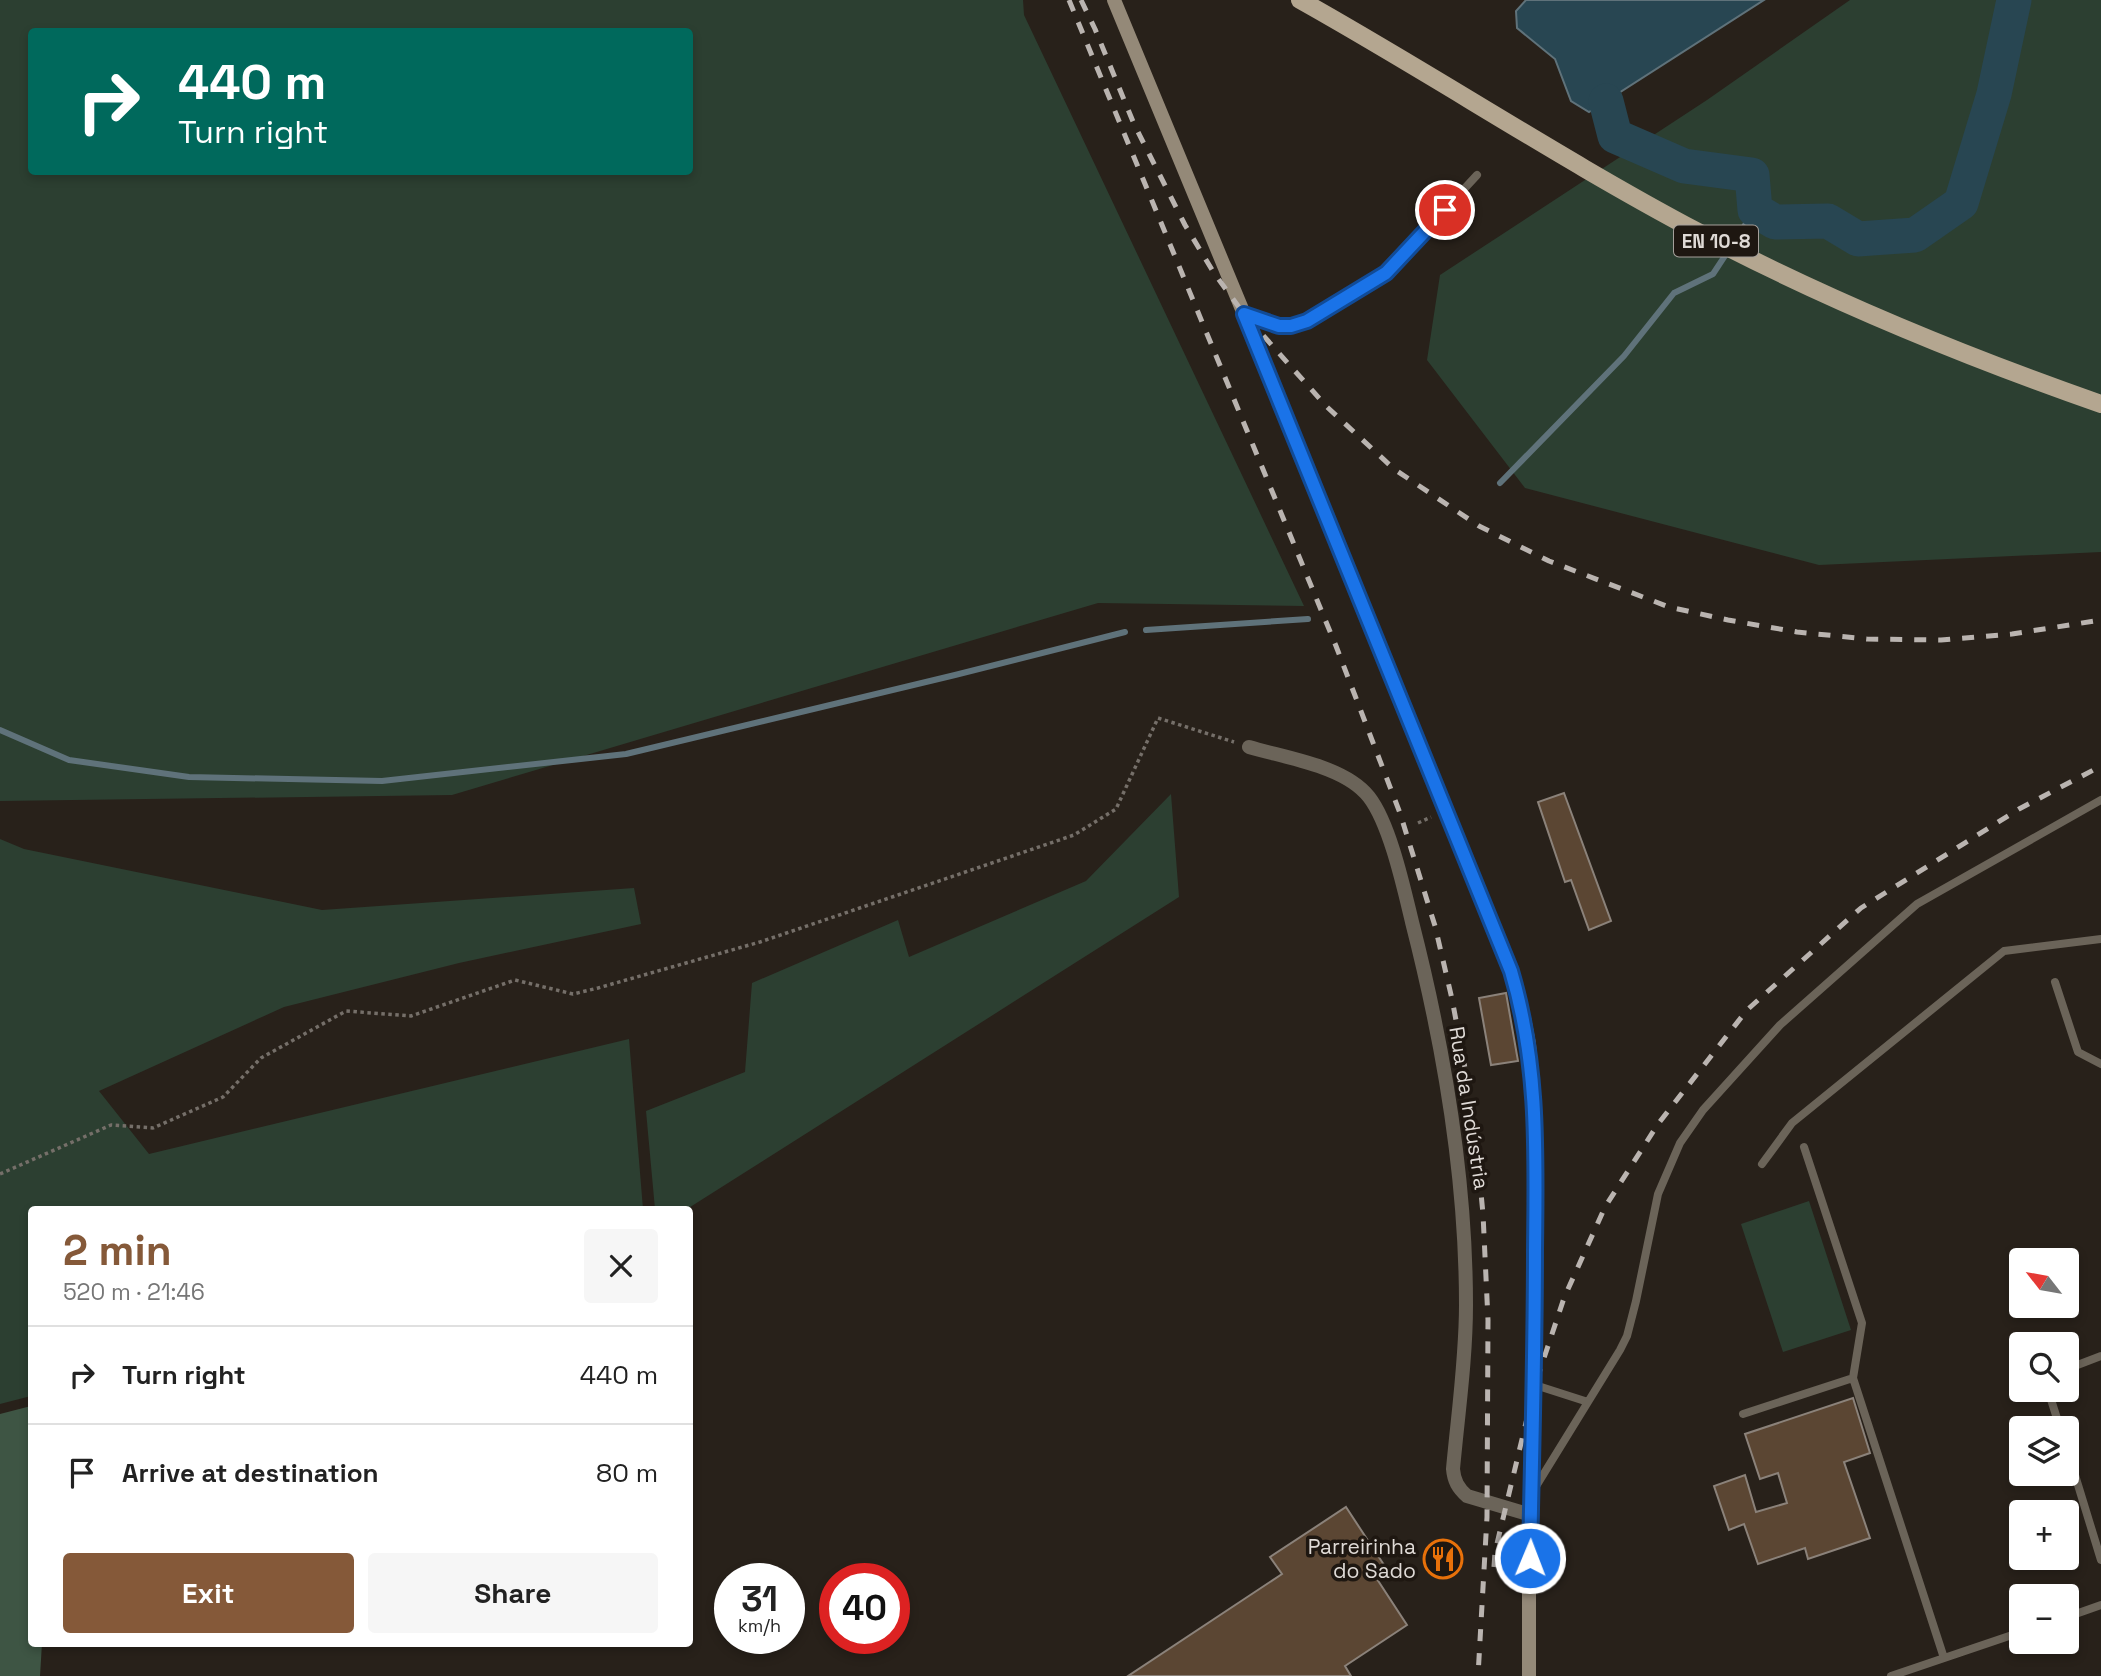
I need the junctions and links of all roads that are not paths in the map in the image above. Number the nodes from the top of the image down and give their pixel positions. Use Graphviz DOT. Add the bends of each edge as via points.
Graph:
graph roads {
  1 [pos="1114,0"];
  2 [pos="1300,0"];
  3 [pos="1477,175"];
  4 [pos="1244,314"];
  5 [pos="2101,404"];
  6 [pos="1249,747"];
  7 [pos="2101,800"];
  8 [pos="2101,939"];
  9 [pos="2055,982"];
  10 [pos="2101,1064"];
  11 [pos="1804,1147"];
  12 [pos="1762,1164"];
  13 [pos="2101,1356"];
  14 [pos="2079,1364"];
  15 [pos="1853,1378"];
  16 [pos="1535,1385"];
  17 [pos="1588,1402"];
  18 [pos="1743,1414"];
  19 [pos="2078,1486"];
  20 [pos="1532,1493"];
  21 [pos="1531,1515"];
  22 [pos="2101,1560"];
  23 [pos="2101,1605"];
  24 [pos="2079,1613"];
  25 [pos="2009,1636"];
  26 [pos="1944,1658"];
  27 [pos="1529,1676"];
  28 [pos="1891,1676"];
  1 -- 4 [label="street"];
  2 -- 5 [label="main road, EN 10-8" via="1600,177 1824,296 1956,352"];
  3 -- 4 [label="lane" via="1394,265 1366,286 1297,325 1279,326"];
  4 -- 16 [label="street" via="1518,994 1529,1044 1536,1132"];
  6 -- 21 [label="street, Rua da Indústria" via="1325,769 1358,785 1378,811 1387,833 1425,974 1454,1126 1466,1306 1454,1478 1467,1496"];
  7 -- 17 [label="lane" via="1917,904 1780,1025 1703,1110 1663,1178 1627,1336"];
  8 -- 12 [label="lane" via="2004,951 1792,1123"];
  9 -- 10 [label="lane" via="2078,1052"];
  11 -- 15 [label="lane" via="1861,1323"];
  13 -- 14 [label="lane"];
  15 -- 18 [label="lane"];
  15 -- 26 [label="lane"];
  16 -- 17 [label="lane"];
  16 -- 20 [label="street"];
  17 -- 20 [label="lane"];
  19 -- 22 [label="lane"];
  20 -- 21 [label="street"];
  21 -- 27 [label="street"];
  23 -- 24 [label="lane"];
  25 -- 26 [label="lane"];
  26 -- 28 [label="lane"];
}
